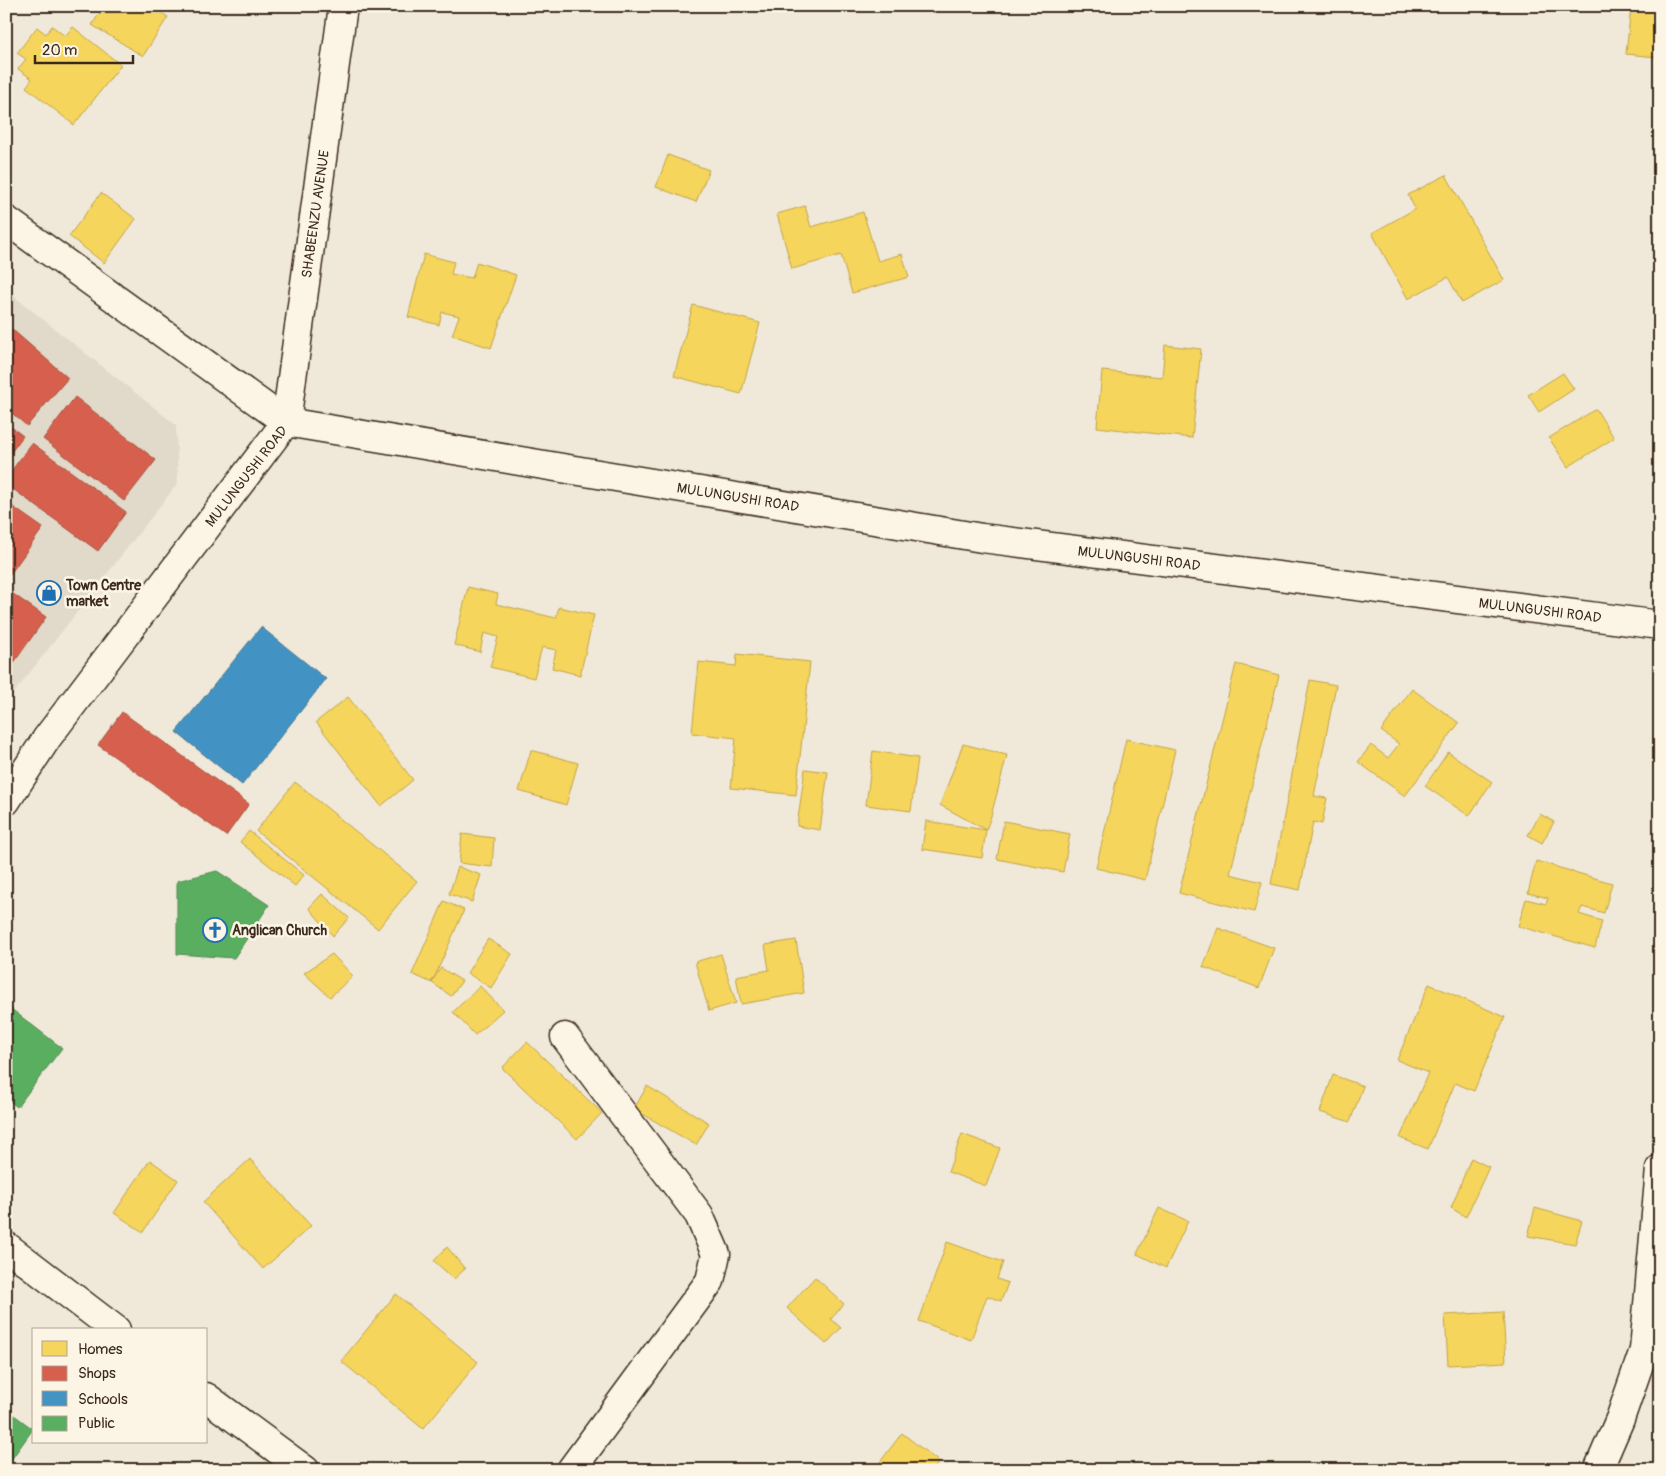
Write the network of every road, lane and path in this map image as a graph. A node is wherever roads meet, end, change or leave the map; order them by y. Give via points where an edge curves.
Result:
1 (343, 6) edge
2 (6, 220) edge
3 (286, 422) junction
4 (1660, 625) edge
5 (6, 801) edge
6 (565, 1037) dead end
7 (1660, 1169) edge
8 (6, 1246) edge
9 (113, 1328) edge
10 (1652, 1351) edge
11 (208, 1398) edge
12 (305, 1470) edge
13 (571, 1470) edge
14 (1598, 1470) edge

1 - 3 street, SHABEENZU AVENUE
2 - 3 street
3 - 4 street, MULUNGUSHI ROAD via 982,538
3 - 5 street, MULUNGUSHI ROAD via 53,730
6 - 13 street via 698,1215 716,1254 710,1281
7 - 10 street
8 - 9 street
10 - 14 street
11 - 12 street

